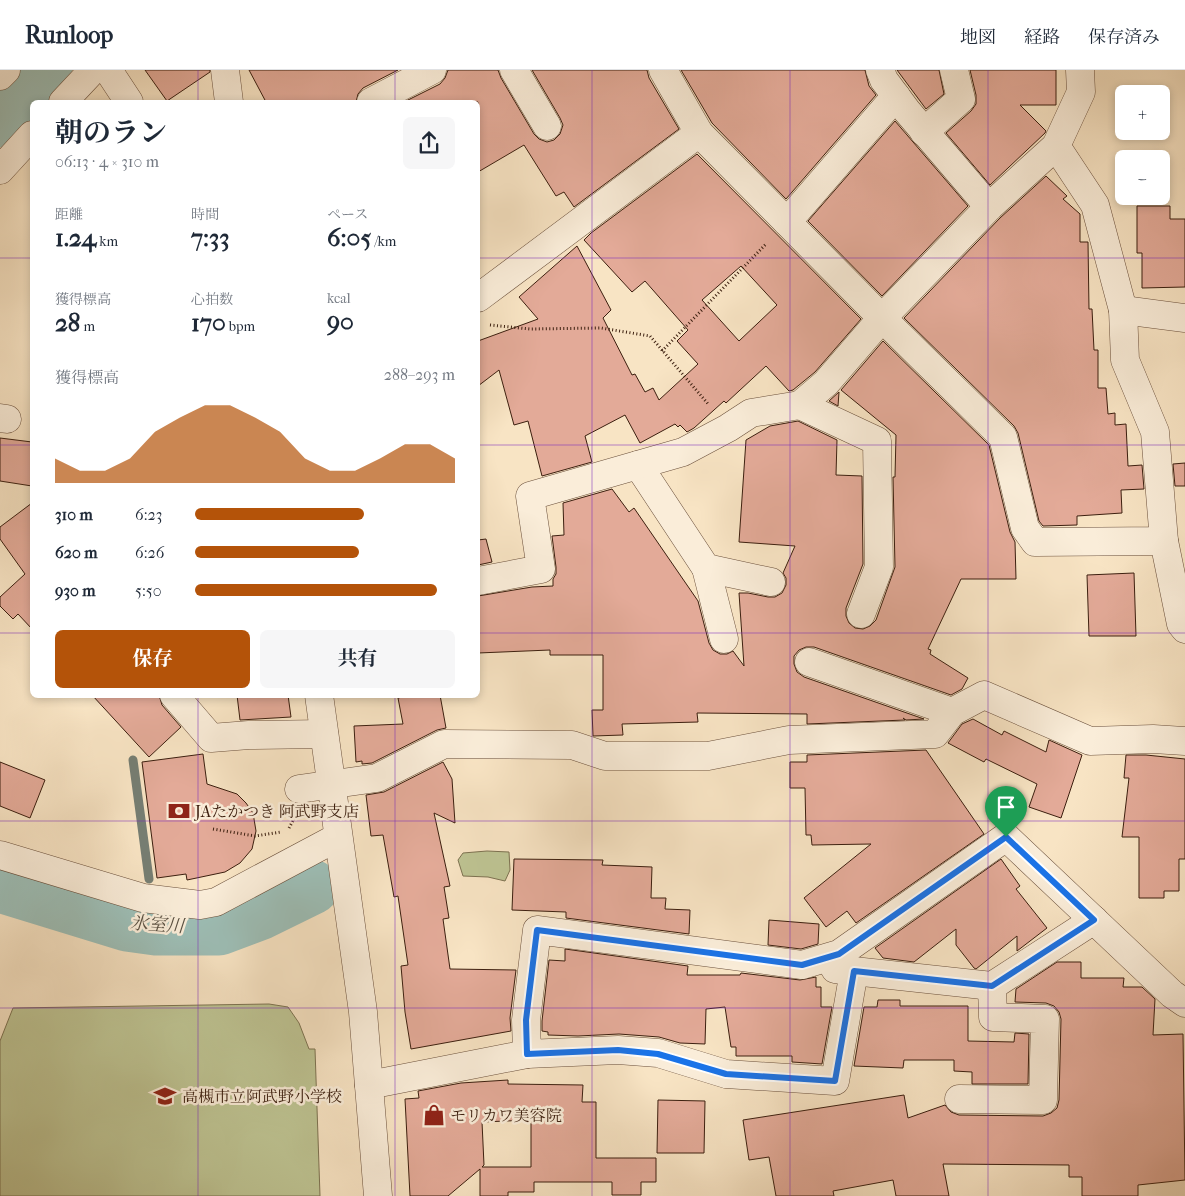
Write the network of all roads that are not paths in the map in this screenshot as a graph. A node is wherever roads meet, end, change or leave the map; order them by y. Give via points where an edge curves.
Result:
1 (6, 70) edge
2 (93, 70) edge
3 (108, 70) edge
4 (225, 70) edge
5 (432, 70) edge
6 (514, 70) edge
7 (663, 70) edge
8 (880, 70) edge
9 (954, 70) edge
10 (1080, 70) edge
11 (0, 76) edge
12 (896, 96) junction
13 (65, 100) edge
14 (128, 100) edge
15 (229, 100) edge
16 (377, 100) edge
17 (547, 126) dead end
18 (924, 132) junction
19 (698, 133) junction
20 (30, 137) edge
21 (1056, 146) junction
22 (0, 170) edge
23 (989, 207) junction
24 (787, 222) junction
25 (480, 310) edge
26 (1123, 310) junction
27 (882, 318) junction
28 (1185, 318) edge
29 (800, 405) junction
30 (638, 465) junction
31 (1164, 541) junction
32 (706, 568) junction
33 (480, 581) edge
34 (771, 582) dead end
35 (861, 614) dead end
36 (1185, 629) edge
37 (724, 639) dead end
38 (809, 662) dead end
39 (177, 698) edge
40 (319, 698) edge
41 (952, 712) junction
42 (324, 734) junction
43 (1185, 740) edge
44 (332, 784) junction
45 (299, 789) dead end
46 (338, 837) junction
47 (0, 855) edge
48 (1094, 920) junction
49 (802, 965) junction
50 (854, 971) junction
51 (992, 986) junction
52 (1185, 1003) edge
53 (527, 1054) junction
54 (369, 1085) junction
55 (959, 1099) dead end
56 (378, 1196) edge

1 - 11 street
2 - 13 street
3 - 14 street
4 - 15 street
5 - 16 street
6 - 17 street
7 - 19 street
8 - 12 street
9 - 18 street via 961,99
10 - 21 street via 1081,92
12 - 18 street
12 - 24 street
18 - 23 street
19 - 24 street
19 - 25 street
20 - 22 street
21 - 23 street
21 - 26 street via 1095,205
23 - 27 street
24 - 27 street
26 - 28 street
26 - 31 street via 1125,360 1155,432
27 - 29 street via 826,383
27 - 31 street via 1003,436 1025,528 1036,542
29 - 30 street via 751,413 683,452
29 - 35 street via 877,441 879,568
30 - 32 street
30 - 33 street via 530,496 541,569
31 - 36 street via 1180,624
32 - 34 street
32 - 37 street
38 - 41 street
39 - 42 street via 211,738
40 - 42 street
41 - 43 street via 984,696 1090,742
41 - 44 street via 935,734 789,740 708,756 605,756 572,745 444,744 377,778
42 - 44 street
44 - 45 street
44 - 46 street
46 - 47 street via 216,902 204,905 143,898
46 - 54 street via 363,1012
48 - 49 street via 1006,837 839,954
48 - 51 street
48 - 52 street
49 - 50 street
49 - 53 street via 537,930 526,1020
50 - 51 street
50 - 53 street via 835,1081 726,1074 658,1054 618,1050
51 - 55 street via 993,1017 1045,1019 1043,1100
53 - 54 street
54 - 56 street

